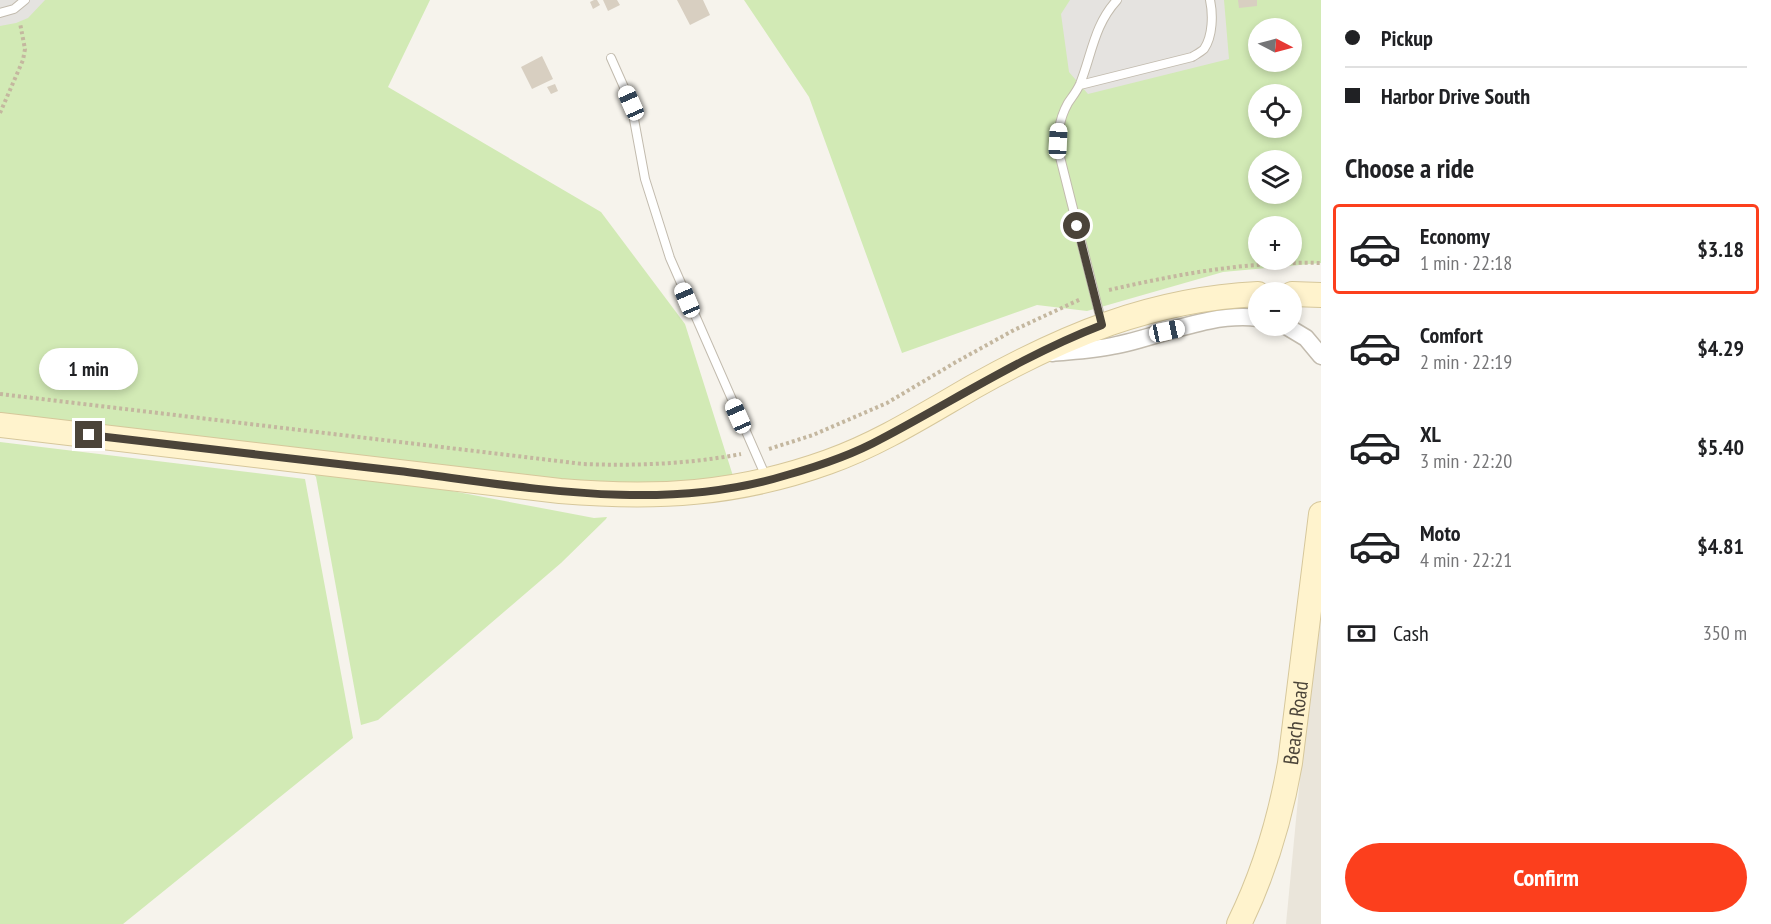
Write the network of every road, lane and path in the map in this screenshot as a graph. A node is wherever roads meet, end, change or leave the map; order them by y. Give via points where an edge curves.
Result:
1 (25, 0) edge
2 (1117, 0) edge
3 (1210, 0) edge
4 (16, 7) junction
5 (0, 14) edge
6 (611, 58) dead end
7 (1080, 85) junction
8 (0, 113) edge
9 (1321, 263) edge
10 (1105, 291) dead end
11 (1302, 294) edge
12 (1248, 295) edge
13 (1321, 295) edge
14 (1081, 299) dead end
15 (1248, 318) edge
16 (1102, 325) junction
17 (1302, 336) edge
18 (1033, 355) junction
19 (1321, 356) edge
20 (0, 394) edge
21 (0, 425) edge
22 (769, 449) dead end
23 (744, 454) dead end
24 (767, 480) junction
25 (1321, 514) edge
26 (1239, 924) edge

1 - 4 lane
2 - 7 lane via 1098,27
3 - 7 lane via 1210,36 1204,49 1192,57
4 - 5 lane
4 - 8 path via 25,49
6 - 24 lane via 631,103 645,179 670,258
7 - 16 lane via 1062,116 1058,141
9 - 10 path via 1204,270
11 - 13 street
12 - 16 street via 1180,303
14 - 22 path via 1014,330 887,403
15 - 18 street via 1210,322 1112,346
16 - 18 street
17 - 19 street
18 - 24 street via 879,440 830,462
20 - 23 path via 583,464 680,464
21 - 24 street via 588,493 679,495
25 - 26 street, Beach Road via 1285,790 1261,874

